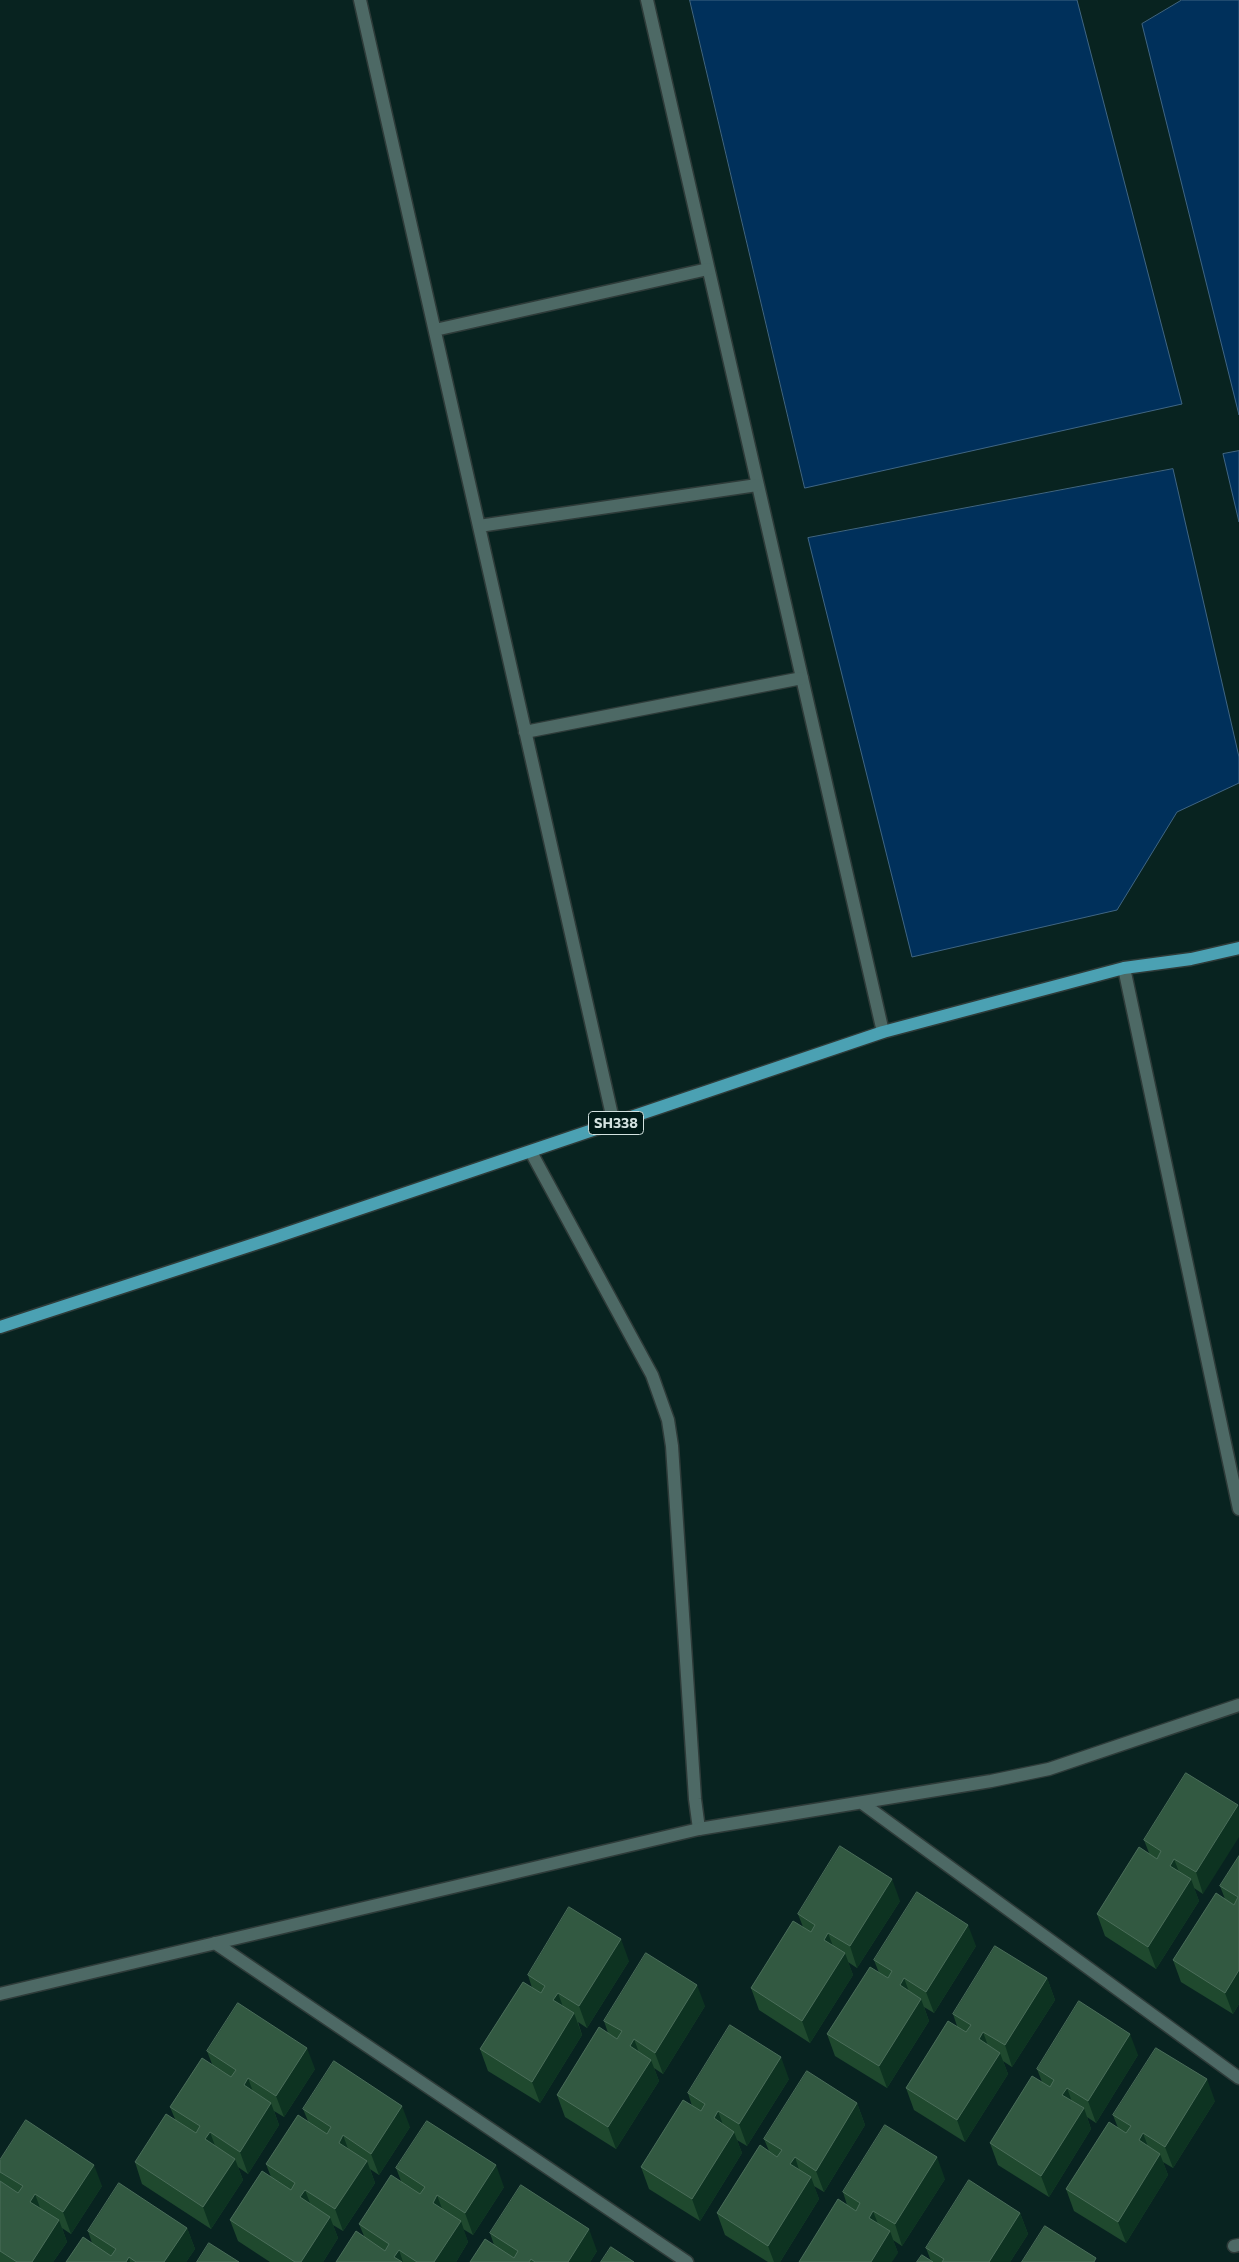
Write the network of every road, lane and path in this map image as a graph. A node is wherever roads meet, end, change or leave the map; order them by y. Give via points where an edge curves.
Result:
1 (360, 0) edge
2 (647, 0) edge
3 (708, 269) junction
4 (435, 330) junction
5 (758, 485) junction
6 (479, 526) junction
7 (802, 678) junction
8 (525, 732) junction
9 (1239, 948) edge
10 (1124, 968) junction
11 (884, 1032) junction
12 (614, 1124) junction
13 (531, 1152) junction
14 (0, 1327) edge
15 (1239, 1510) edge
16 (1239, 1705) edge
17 (862, 1803) junction
18 (699, 1829) junction
19 (216, 1943) junction
20 (0, 1994) edge
21 (1239, 2078) edge
22 (687, 2262) edge

1 - 4 street
2 - 3 street
3 - 4 street
3 - 5 street
4 - 6 street
5 - 6 street
5 - 7 street
6 - 8 street
7 - 8 street
7 - 11 street
8 - 12 street
9 - 10 main road, SH338 via 1191,959
10 - 11 main road, SH338
10 - 15 street
11 - 12 main road, SH338
12 - 13 main road, SH338
13 - 14 main road, SH338
13 - 18 street via 652,1375 668,1420
16 - 17 street via 1049,1769
17 - 18 street
17 - 21 street
18 - 19 street
19 - 20 street
19 - 22 street

